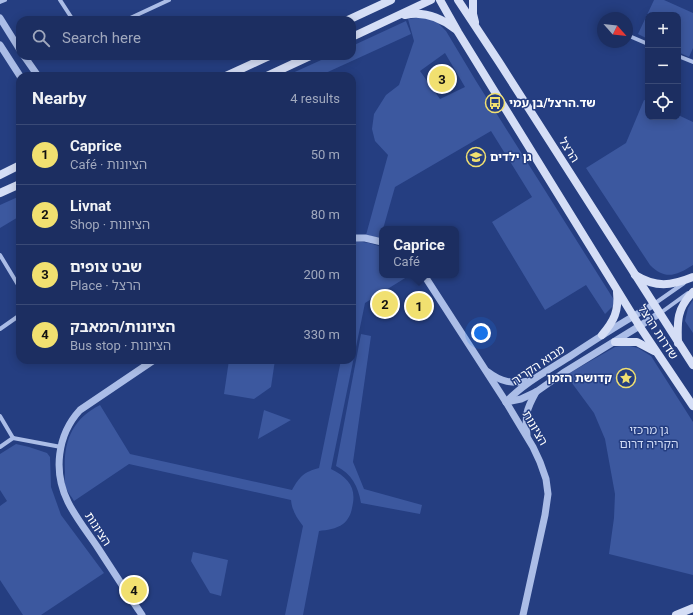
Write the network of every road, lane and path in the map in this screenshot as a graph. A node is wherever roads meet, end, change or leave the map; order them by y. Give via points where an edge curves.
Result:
1 (5, 0) edge
2 (60, 0) edge
3 (169, 0) edge
4 (431, 0) edge
5 (440, 0) edge
6 (458, 0) edge
7 (473, 0) edge
8 (389, 1) edge
9 (0, 2) edge
10 (70, 16) edge
11 (135, 16) edge
12 (356, 16) edge
13 (396, 16) junction
14 (0, 18) edge
15 (478, 30) junction
16 (458, 32) junction
17 (356, 35) edge
18 (633, 38) edge
19 (645, 43) edge
20 (16, 44) edge
21 (0, 45) edge
22 (681, 57) edge
23 (27, 60) edge
24 (260, 60) edge
25 (301, 60) edge
26 (693, 62) edge
27 (17, 72) edge
28 (35, 72) edge
29 (235, 72) edge
30 (276, 72) edge
31 (16, 168) edge
32 (0, 175) edge
33 (16, 186) edge
34 (0, 193) edge
35 (356, 238) edge
36 (379, 241) edge
37 (0, 255) edge
38 (634, 274) junction
39 (693, 277) edge
40 (426, 278) edge
41 (16, 281) edge
42 (617, 290) junction
43 (693, 291) edge
44 (653, 305) junction
45 (659, 314) junction
46 (633, 316) junction
47 (16, 318) edge
48 (640, 327) junction
49 (0, 329) edge
50 (602, 335) junction
51 (614, 342) junction
52 (678, 344) junction
53 (657, 352) junction
54 (148, 364) edge
55 (693, 365) edge
56 (483, 368) junction
57 (531, 381) junction
58 (536, 392) junction
59 (506, 402) junction
60 (693, 406) edge
61 (0, 416) edge
62 (528, 437) junction
63 (13, 438) junction
64 (0, 447) edge
65 (61, 447) junction
66 (693, 609) edge
67 (142, 615) edge
68 (523, 615) edge
69 (676, 615) edge
70 (685, 615) edge

1 - 9 street
2 - 10 street
3 - 11 street
4 - 13 main road
5 - 16 main road
6 - 15 main road, הרצל
7 - 15 main road via 473,14
8 - 12 main road
13 - 16 main road via 412,13 432,15
13 - 17 main road
14 - 20 street
15 - 38 main road, הרצל
16 - 42 main road
18 - 19 street
21 - 27 street
22 - 26 street
23 - 28 street
24 - 29 main road
25 - 30 main road
31 - 32 main road
33 - 34 main road
35 - 36 street
37 - 41 street
38 - 39 main road via 658,284 675,283
38 - 44 main road, הרצל
39 - 44 street
40 - 56 street, הציונות
42 - 46 main road, שדרות הרצל
42 - 50 main road via 617,310
43 - 45 street
43 - 52 main road via 685,300 680,312 677,326
44 - 45 main road, הרצל
44 - 46 street, מבוא הקריה
45 - 48 street, מבוא הקריה
45 - 52 main road, שדרות הרצל
46 - 48 main road, שדרות הרצל
46 - 50 street, מבוא הקריה
47 - 49 street
48 - 51 street, מבוא הקריה
48 - 53 main road, שדרות הרצל
50 - 57 street, מבוא הקריה
51 - 53 main road via 637,342
51 - 58 street, מבוא הקריה
52 - 55 main road, שדרות הרצל
53 - 60 main road, שדרות הרצל
54 - 65 street, הציונות via 80,410 69,424
56 - 57 street via 507,382
56 - 59 street, הציונות
57 - 59 street, מבוא הקריה
58 - 59 street, מבוא הקריה via 521,400
58 - 62 street via 526,414
59 - 62 street, הציונות
61 - 63 street
62 - 68 street, הציונות via 546,479 548,494
63 - 64 street
63 - 65 street
65 - 67 street, הציונות via 60,477 67,501
66 - 69 main road
66 - 70 main road

